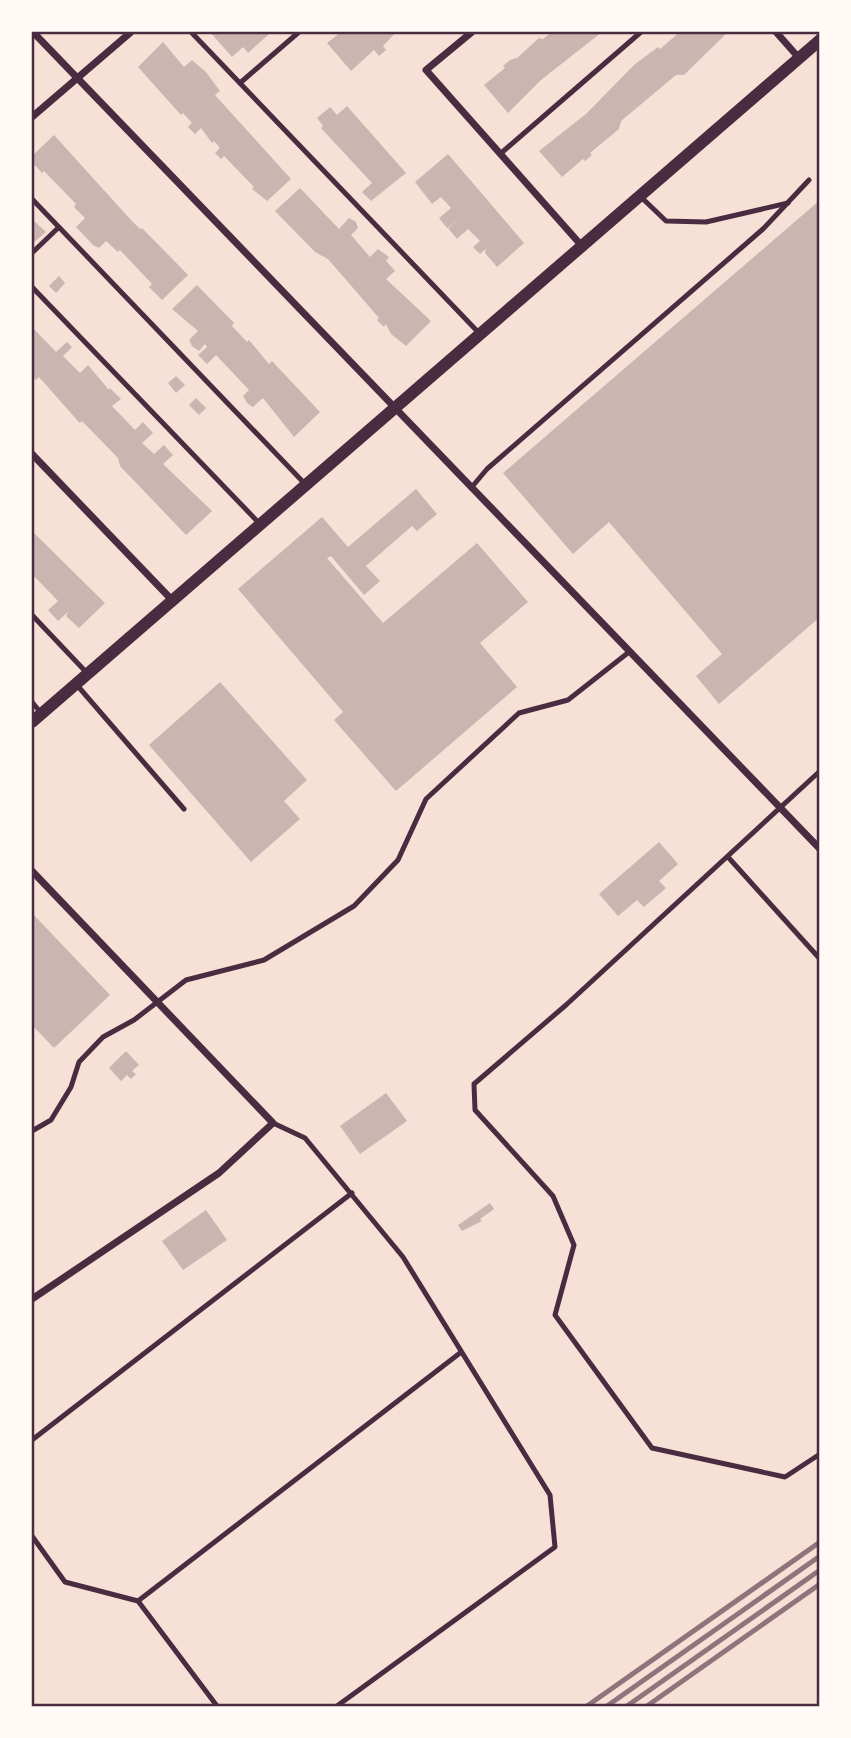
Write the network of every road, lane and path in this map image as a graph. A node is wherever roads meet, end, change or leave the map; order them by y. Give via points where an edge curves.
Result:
1 (33, 32) edge
2 (131, 32) edge
3 (191, 32) edge
4 (299, 32) edge
5 (472, 32) edge
6 (641, 32) edge
7 (776, 32) edge
8 (820, 40) edge
9 (799, 58) junction
10 (77, 78) junction
11 (240, 83) junction
12 (32, 117) edge
13 (499, 154) junction
14 (809, 180) dead end
15 (639, 195) junction
16 (32, 199) edge
17 (789, 202) junction
18 (58, 228) junction
19 (581, 245) junction
20 (32, 253) edge
21 (32, 287) edge
22 (479, 333) junction
23 (394, 409) junction
24 (32, 453) edge
25 (306, 485) junction
26 (471, 488) junction
27 (260, 524) junction
28 (173, 600) junction
29 (32, 615) edge
30 (629, 652) junction
31 (87, 673) junction
32 (76, 683) junction
33 (32, 702) edge
34 (37, 717) edge
35 (820, 771) edge
36 (184, 809) dead end
37 (782, 809) junction
38 (820, 849) edge
39 (728, 857) junction
40 (32, 872) edge
41 (820, 959) edge
42 (156, 1002) junction
43 (273, 1123) junction
44 (32, 1131) edge
45 (352, 1194) junction
46 (32, 1299) edge
47 (460, 1353) junction
48 (32, 1440) edge
49 (820, 1454) edge
50 (32, 1536) edge
51 (138, 1601) junction
52 (217, 1706) edge
53 (337, 1706) edge

1 - 10 street
2 - 10 street
3 - 11 lane
4 - 11 lane
5 - 13 street via 426,70
6 - 13 lane
7 - 9 street
8 - 9 street
9 - 15 street
10 - 12 street
10 - 23 street
11 - 22 lane
13 - 19 street
14 - 17 lane
15 - 17 lane via 666,221 706,222
15 - 19 street
16 - 18 lane
17 - 26 lane
18 - 20 lane
18 - 25 lane
19 - 22 street
21 - 27 lane
22 - 23 street
23 - 25 street
23 - 26 street
24 - 28 street
25 - 27 street
26 - 30 street
27 - 28 street
28 - 31 street
29 - 31 lane
30 - 37 street
30 - 42 lane via 568,700 519,713 426,799 398,860 354,906 264,960 186,980
31 - 32 street
32 - 34 street
32 - 36 lane
33 - 34 lane
35 - 37 lane
37 - 38 street
37 - 39 lane
39 - 41 lane
39 - 49 lane via 474,1084 475,1110 553,1196 574,1245 555,1315 652,1448 785,1476
40 - 42 street
42 - 43 street
42 - 44 lane via 103,1037 79,1062 71,1087 51,1119
43 - 45 lane via 305,1138
43 - 46 street via 219,1173
45 - 47 lane via 403,1257
45 - 48 lane
47 - 51 lane
47 - 53 lane via 550,1496 555,1547
50 - 51 lane via 65,1582
51 - 52 lane

